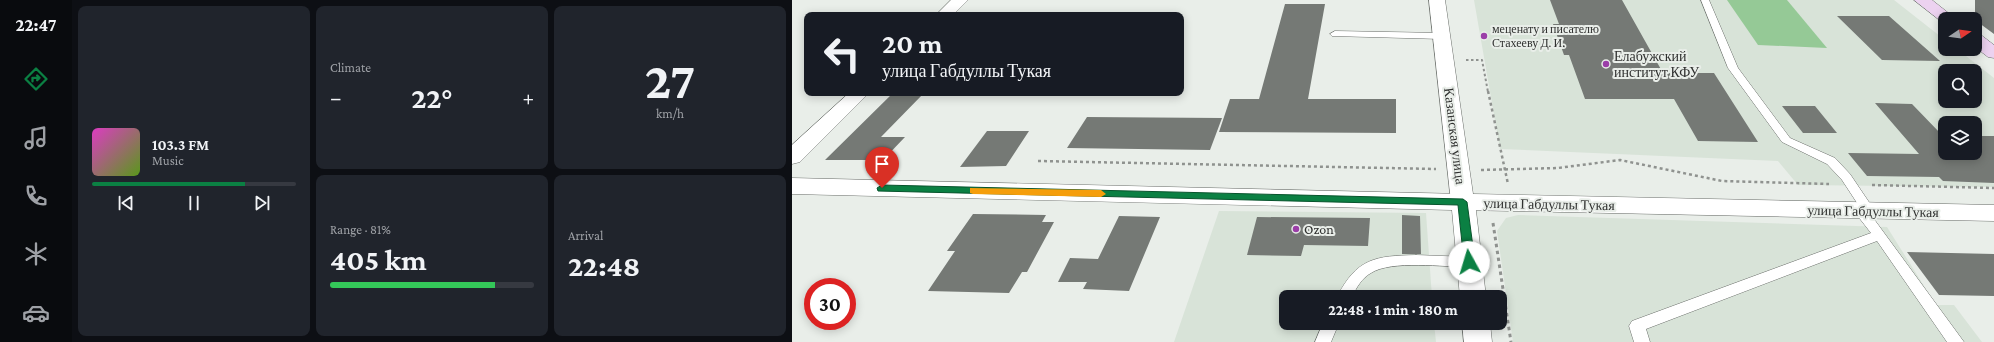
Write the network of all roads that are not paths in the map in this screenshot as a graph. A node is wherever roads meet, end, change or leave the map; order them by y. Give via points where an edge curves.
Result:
1 (960, 0) edge
2 (1437, 0) edge
3 (1705, 0) edge
4 (1922, 0) edge
5 (947, 12) edge
6 (1938, 12) edge
7 (1335, 34) dead end
8 (1442, 36) junction
9 (1982, 44) edge
10 (1994, 53) edge
11 (857, 96) edge
12 (792, 157) edge
13 (792, 186) edge
14 (1463, 202) junction
15 (1864, 210) junction
16 (1994, 213) edge
17 (1879, 235) junction
18 (1469, 262) junction
19 (1348, 290) edge
20 (1472, 290) edge
21 (1328, 330) edge
22 (1477, 330) edge
23 (1323, 342) edge
24 (1478, 342) edge
25 (1642, 342) edge
26 (1956, 342) edge

1 - 5 street
2 - 8 street, Казанская улица
3 - 15 lane via 1733,68 1786,140 1831,161 1850,184
4 - 6 main road
7 - 8 lane
8 - 14 street, Казанская улица
9 - 10 main road
11 - 12 street
13 - 14 street, улица Габдуллы Тукая
14 - 15 street, улица Габдуллы Тукая
14 - 18 street, Казанская улица
15 - 16 street, улица Габдуллы Тукая
15 - 17 lane
17 - 25 lane via 1637,326
17 - 26 lane
18 - 19 lane via 1390,261 1367,268 1354,280
18 - 20 street, Казанская улица
21 - 23 lane
22 - 24 street

